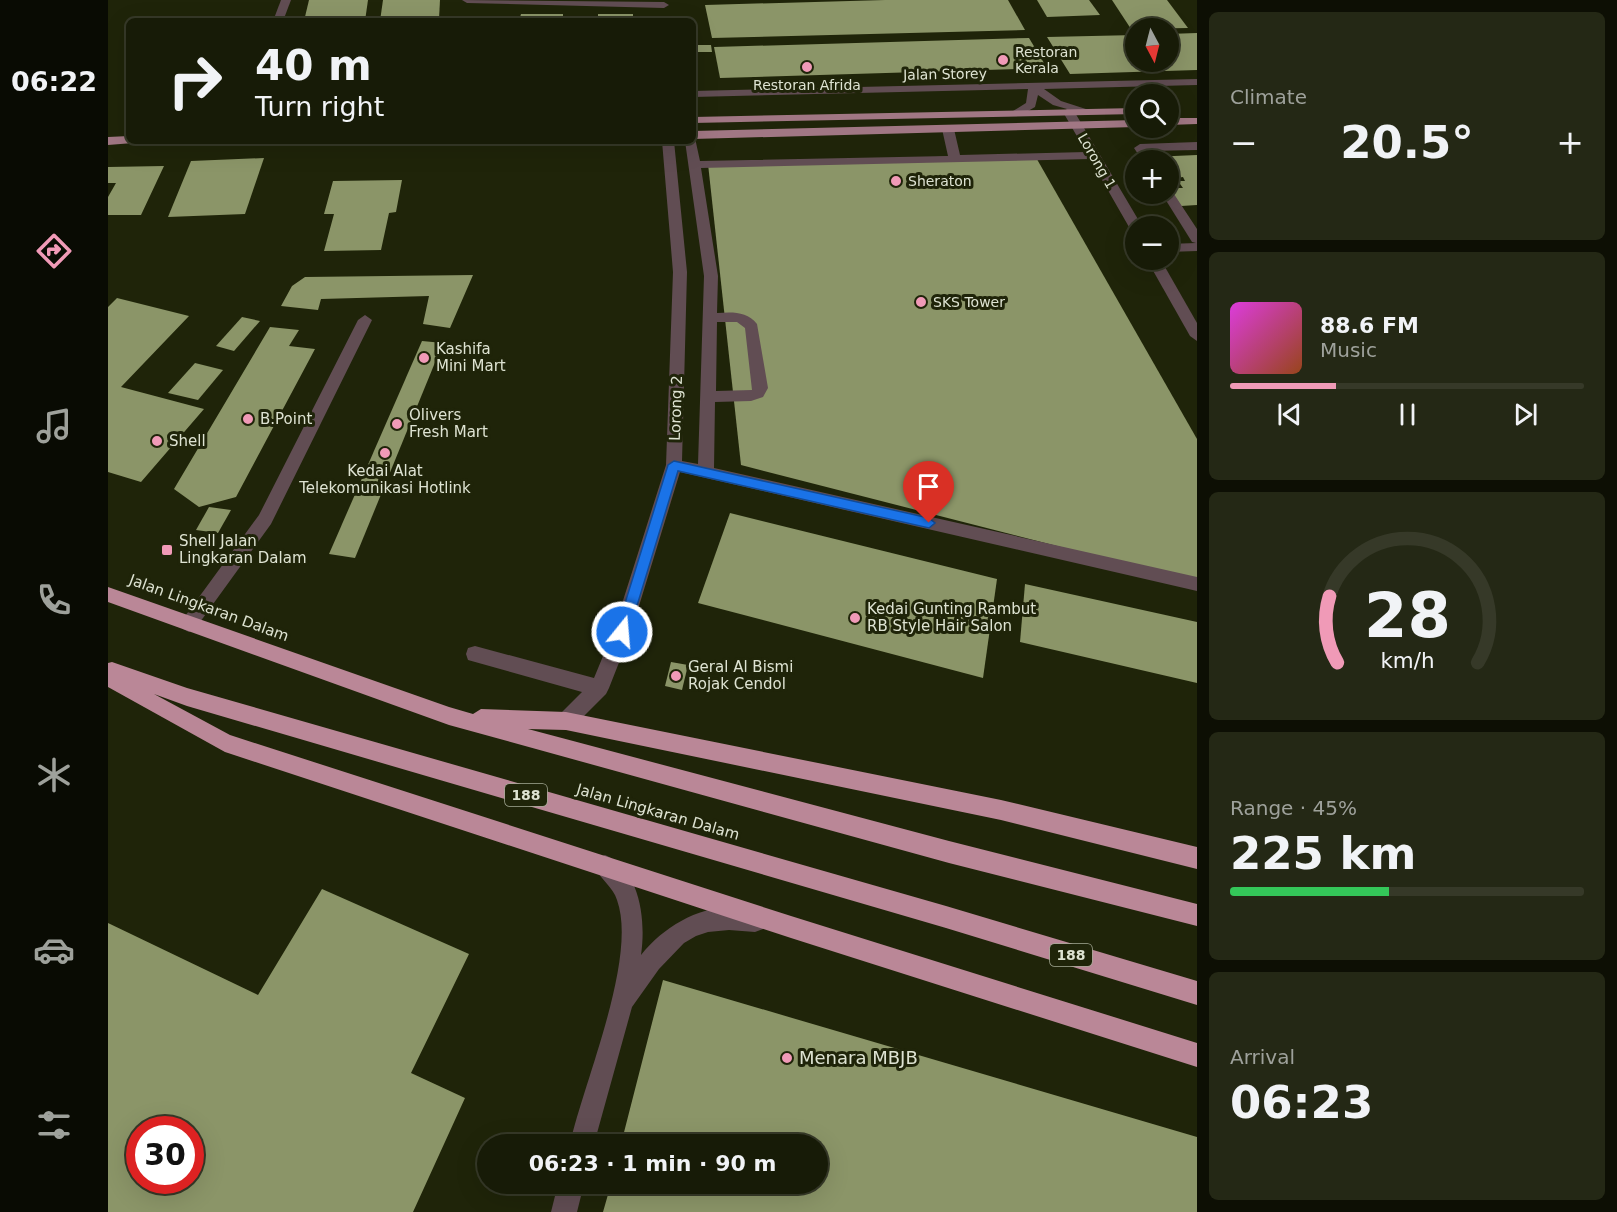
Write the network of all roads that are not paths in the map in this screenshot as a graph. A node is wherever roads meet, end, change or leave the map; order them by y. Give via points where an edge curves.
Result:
1 (286, 0) edge
2 (466, 0) edge
3 (664, 6) edge
4 (279, 18) edge
5 (1197, 82) edge
6 (1034, 87) junction
7 (696, 94) edge
8 (1197, 109) edge
9 (1179, 110) edge
10 (1125, 111) edge
11 (1069, 112) junction
12 (1090, 112) junction
13 (1017, 113) junction
14 (696, 120) edge
15 (1197, 121) edge
16 (1179, 122) edge
17 (1125, 123) edge
18 (1077, 125) junction
19 (948, 129) junction
20 (696, 135) edge
21 (126, 140) edge
22 (108, 141) edge
23 (668, 144) edge
24 (691, 144) edge
25 (1197, 146) edge
26 (1141, 150) edge
27 (1094, 155) junction
28 (956, 159) junction
29 (694, 165) junction
30 (1174, 204) edge
31 (1130, 216) edge
32 (1197, 239) edge
33 (1197, 247) edge
34 (1179, 248) edge
35 (1160, 270) edge
36 (710, 318) junction
37 (365, 320) dead end
38 (1197, 336) edge
39 (708, 397) junction
40 (674, 465) junction
41 (706, 472) junction
42 (1197, 584) edge
43 (108, 594) edge
44 (189, 624) junction
45 (475, 654) dead end
46 (108, 668) edge
47 (108, 677) edge
48 (599, 688) junction
49 (449, 717) junction
50 (566, 721) junction
51 (1197, 858) edge
52 (605, 866) junction
53 (1197, 915) edge
54 (791, 927) junction
55 (1197, 993) edge
56 (622, 1002) junction
57 (1197, 1055) edge
58 (585, 1134) edge
59 (569, 1194) edge
60 (564, 1212) edge

1 - 4 street
2 - 3 street
5 - 6 street, Jalan Storey
6 - 7 street, Jalan Storey
6 - 12 street via 1062,105
6 - 13 street via 1031,105
8 - 9 main road
10 - 12 main road
11 - 12 main road
11 - 13 main road
11 - 18 street, Lorong 1
13 - 14 main road
15 - 16 main road
17 - 18 main road
18 - 19 main road
18 - 27 street, Lorong 1
19 - 20 main road
19 - 28 street
21 - 22 main road
23 - 40 street, Lorong 2 via 680,272
24 - 29 street
25 - 26 street
27 - 28 street
27 - 31 street, Lorong 1
28 - 29 street
29 - 36 street via 711,276
30 - 32 street
33 - 34 street
35 - 38 street
36 - 39 street
36 - 39 street via 743,317 748,321 760,388 751,396
37 - 44 street via 265,519
39 - 41 street
40 - 41 street
40 - 48 street, Lorong 2 via 622,632
41 - 42 street
43 - 44 highway, Jalan Lingkaran Dalam
44 - 49 highway, Jalan Lingkaran Dalam
45 - 48 street
46 - 55 highway, Jalan Lingkaran Dalam / 188 via 187,697
47 - 52 highway via 225,743
48 - 50 street, Lorong 2
49 - 50 highway
49 - 53 highway, Jalan Lingkaran Dalam
50 - 51 highway via 1001,810
52 - 54 highway
52 - 56 street via 627,896 631,917 632,943
54 - 56 street via 705,919 679,932 657,950
54 - 57 highway
56 - 58 street
59 - 60 street

